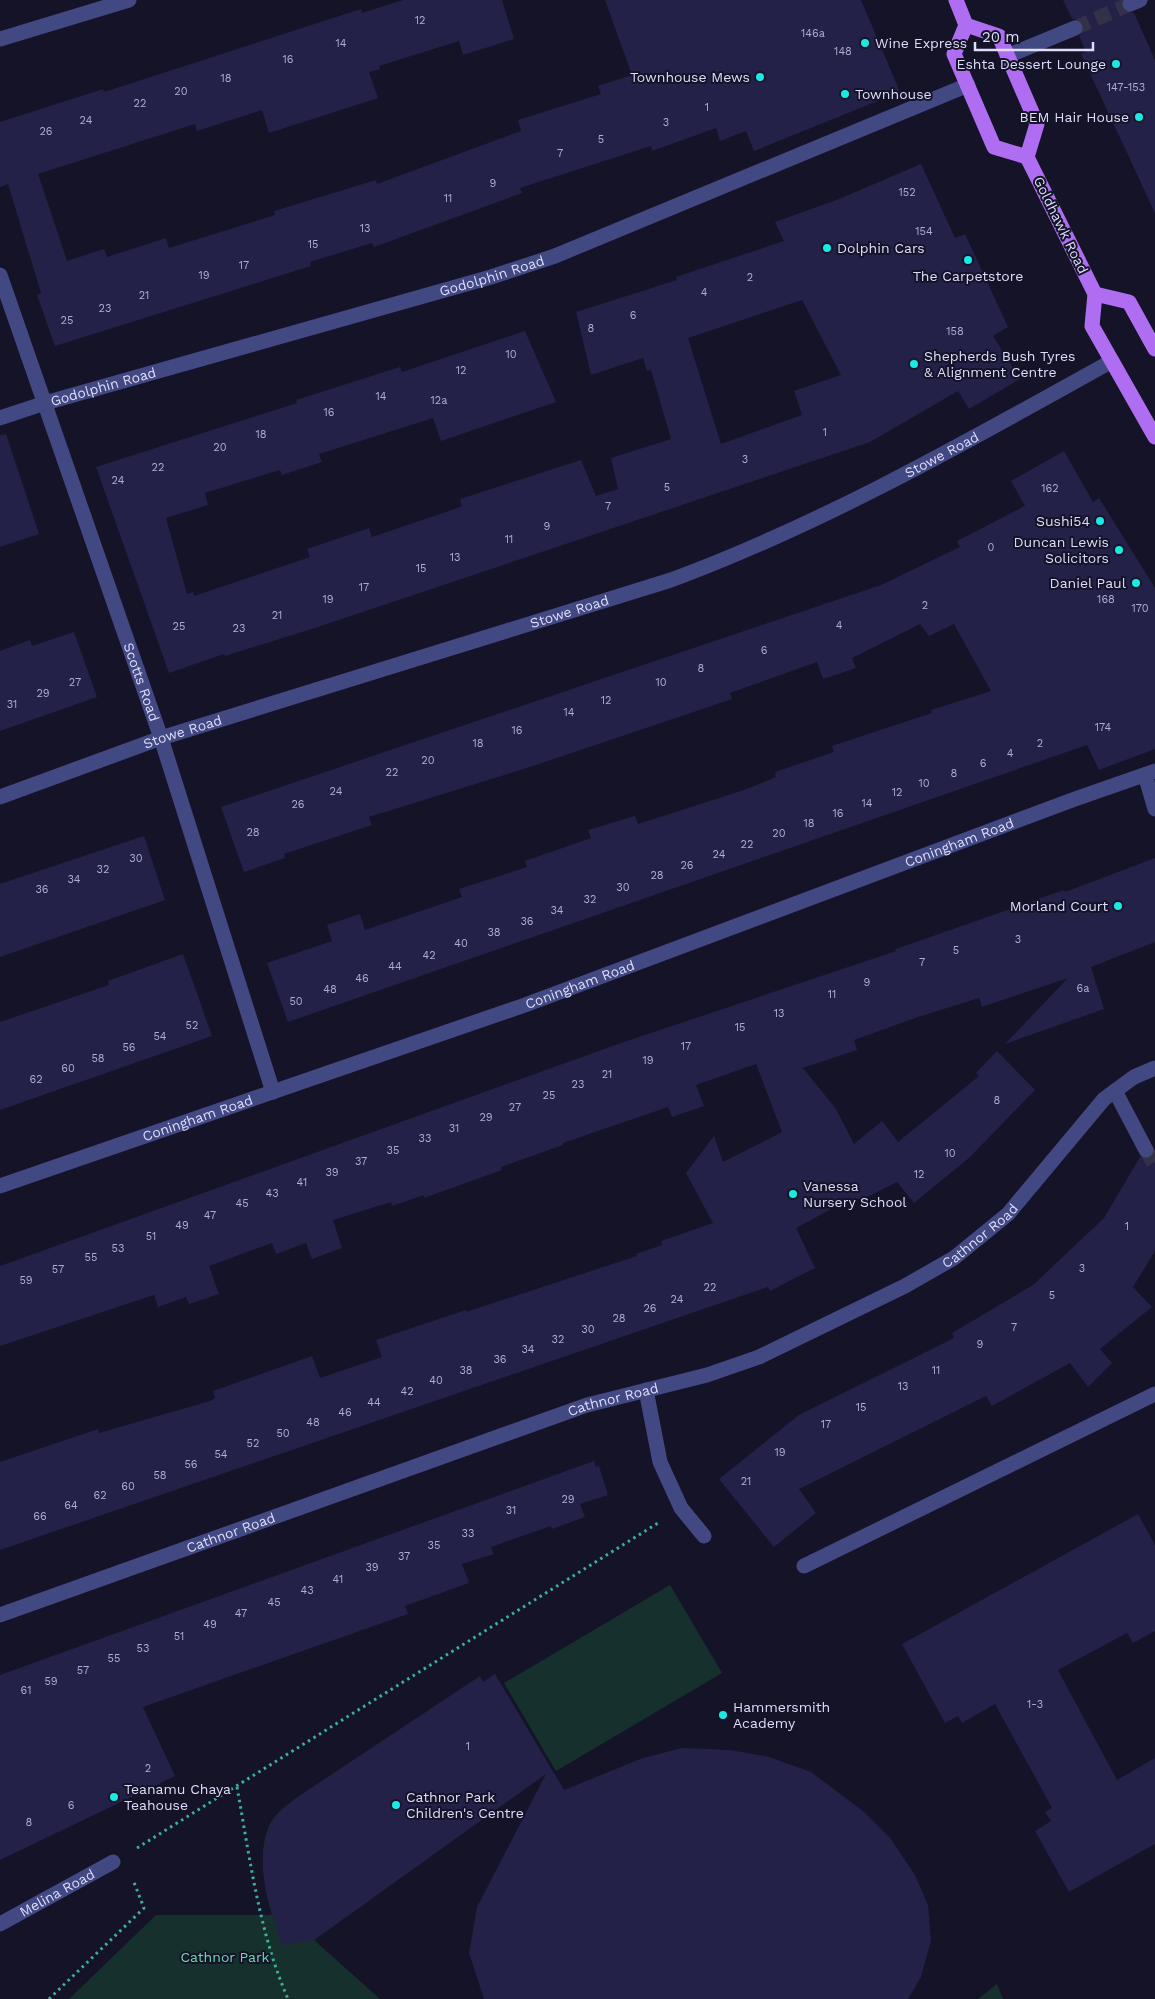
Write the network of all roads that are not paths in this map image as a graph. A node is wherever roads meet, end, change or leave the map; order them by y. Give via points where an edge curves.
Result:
1 (129, 0) edge
2 (956, 0) edge
3 (966, 25) junction
4 (1075, 28) tunnel mouth
5 (0, 39) edge
6 (1007, 56) junction
7 (968, 85) junction
8 (1027, 157) junction
9 (0, 275) edge
10 (1094, 294) junction
11 (1155, 349) edge
12 (1112, 361) junction
13 (45, 403) junction
14 (0, 418) edge
15 (1155, 437) edge
16 (161, 738) junction
17 (1150, 773) edge
18 (0, 797) edge
19 (1155, 808) edge
20 (1155, 1068) edge
21 (1115, 1091) junction
22 (273, 1092) junction
23 (1146, 1150) tunnel mouth
24 (0, 1186) edge
25 (646, 1390) junction
26 (1155, 1394) edge
27 (704, 1536) dead end
28 (804, 1566) dead end
29 (0, 1615) edge
30 (119, 1859) road end
31 (0, 1924) edge

1 - 5 street
2 - 3 main road
3 - 6 main road via 999,36
3 - 7 main road via 954,54
4 - 6 street
6 - 8 main road via 1037,124
7 - 8 main road via 994,147
7 - 13 street, Godolphin Road via 555,256
8 - 10 main road, Goldhawk Road
9 - 13 street, Scotts Road
10 - 11 main road via 1129,302
10 - 12 main road, Goldhawk Road via 1092,326
12 - 15 main road, Goldhawk Road
12 - 16 street, Stowe Road via 899,479 735,556 671,580
13 - 14 street, Godolphin Road
13 - 16 street, Scotts Road
16 - 18 street, Stowe Road
16 - 22 street, Scotts Road
17 - 19 street
17 - 22 street, Coningham Road via 525,1005
20 - 21 street, Cathnor Road via 1134,1077
21 - 23 street
21 - 25 street, Cathnor Road via 1104,1099 1008,1214 954,1258 881,1298 759,1357 707,1375
22 - 24 street, Coningham Road
25 - 27 street via 660,1462 682,1508
25 - 29 street, Cathnor Road via 550,1418
26 - 28 street
30 - 31 street, Melina Road

